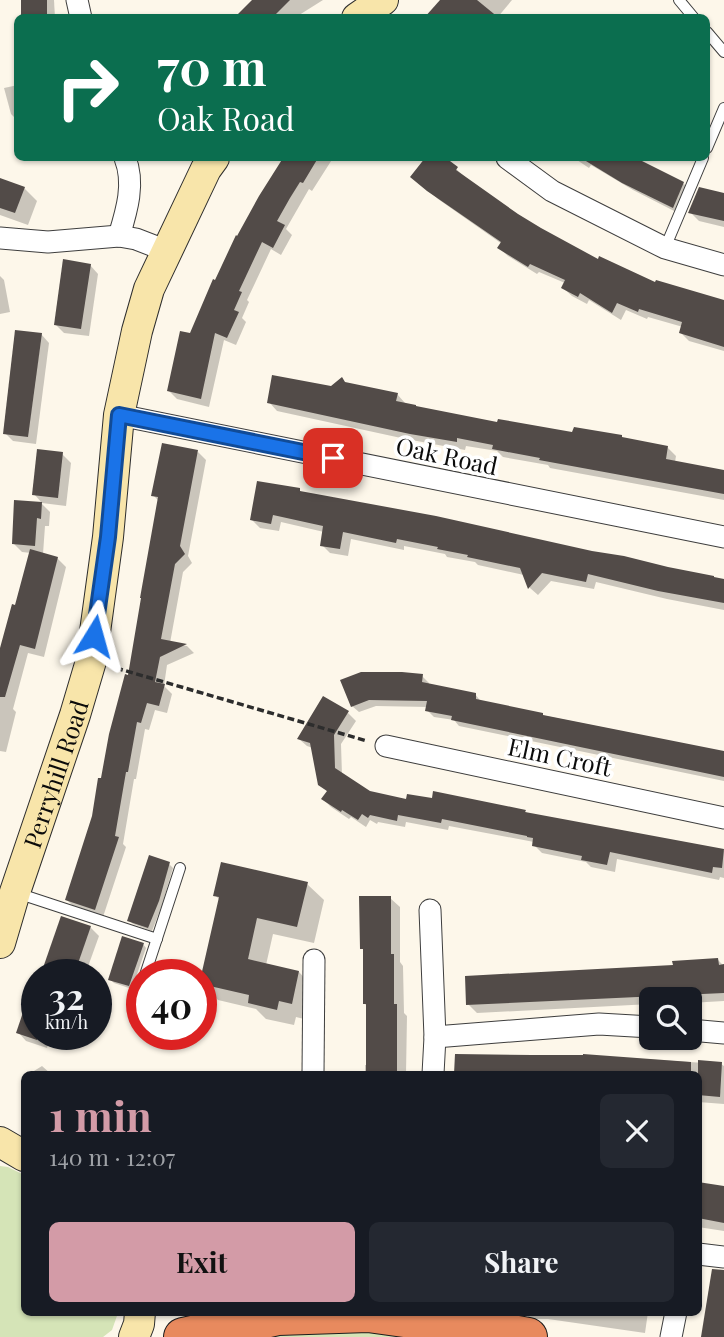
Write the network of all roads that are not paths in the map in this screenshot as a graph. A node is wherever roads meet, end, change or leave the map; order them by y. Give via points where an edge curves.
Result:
1 (383, 0) edge
2 (679, 0) edge
3 (363, 14) edge
4 (691, 14) edge
5 (710, 36) edge
6 (724, 52) edge
7 (724, 108) edge
8 (710, 141) edge
9 (126, 161) edge
10 (212, 161) edge
11 (511, 161) edge
12 (702, 161) edge
13 (120, 236) junction
14 (0, 238) edge
15 (665, 248) junction
16 (167, 251) junction
17 (724, 265) edge
18 (119, 415) junction
19 (724, 537) edge
20 (386, 746) road end
21 (724, 818) edge
22 (180, 868) dead end
23 (15, 892) junction
24 (430, 910) dead end
25 (157, 939) junction
26 (0, 943) edge
27 (150, 959) edge
28 (314, 960) dead end
29 (639, 1026) edge
30 (702, 1031) edge
31 (724, 1032) edge
32 (435, 1037) junction
33 (313, 1071) edge
34 (433, 1071) edge
35 (0, 1142) edge
36 (21, 1154) edge
37 (702, 1254) edge
38 (724, 1257) edge
39 (140, 1316) edge
40 (267, 1316) edge
41 (390, 1316) edge
42 (675, 1316) edge
43 (134, 1337) edge
44 (183, 1337) edge
45 (528, 1337) edge
46 (671, 1337) edge

1 - 3 street
2 - 4 lane
5 - 6 lane
7 - 8 lane
9 - 13 street via 129,204
10 - 16 street, Perryhill Road
11 - 15 street via 552,191
12 - 15 lane
13 - 14 street via 48,242
13 - 16 street
15 - 17 street
16 - 18 street, Perryhill Road via 149,289
18 - 19 street, Oak Road
18 - 23 street, Perryhill Road via 91,661
20 - 21 street, Elm Croft
22 - 25 lane
23 - 25 lane
23 - 26 street, Perryhill Road
24 - 32 street
25 - 27 lane
28 - 33 street
29 - 32 street via 599,1024
30 - 31 street
32 - 34 street
35 - 36 street
37 - 38 street
39 - 43 street
40 - 44 highway
41 - 45 highway
42 - 46 street

